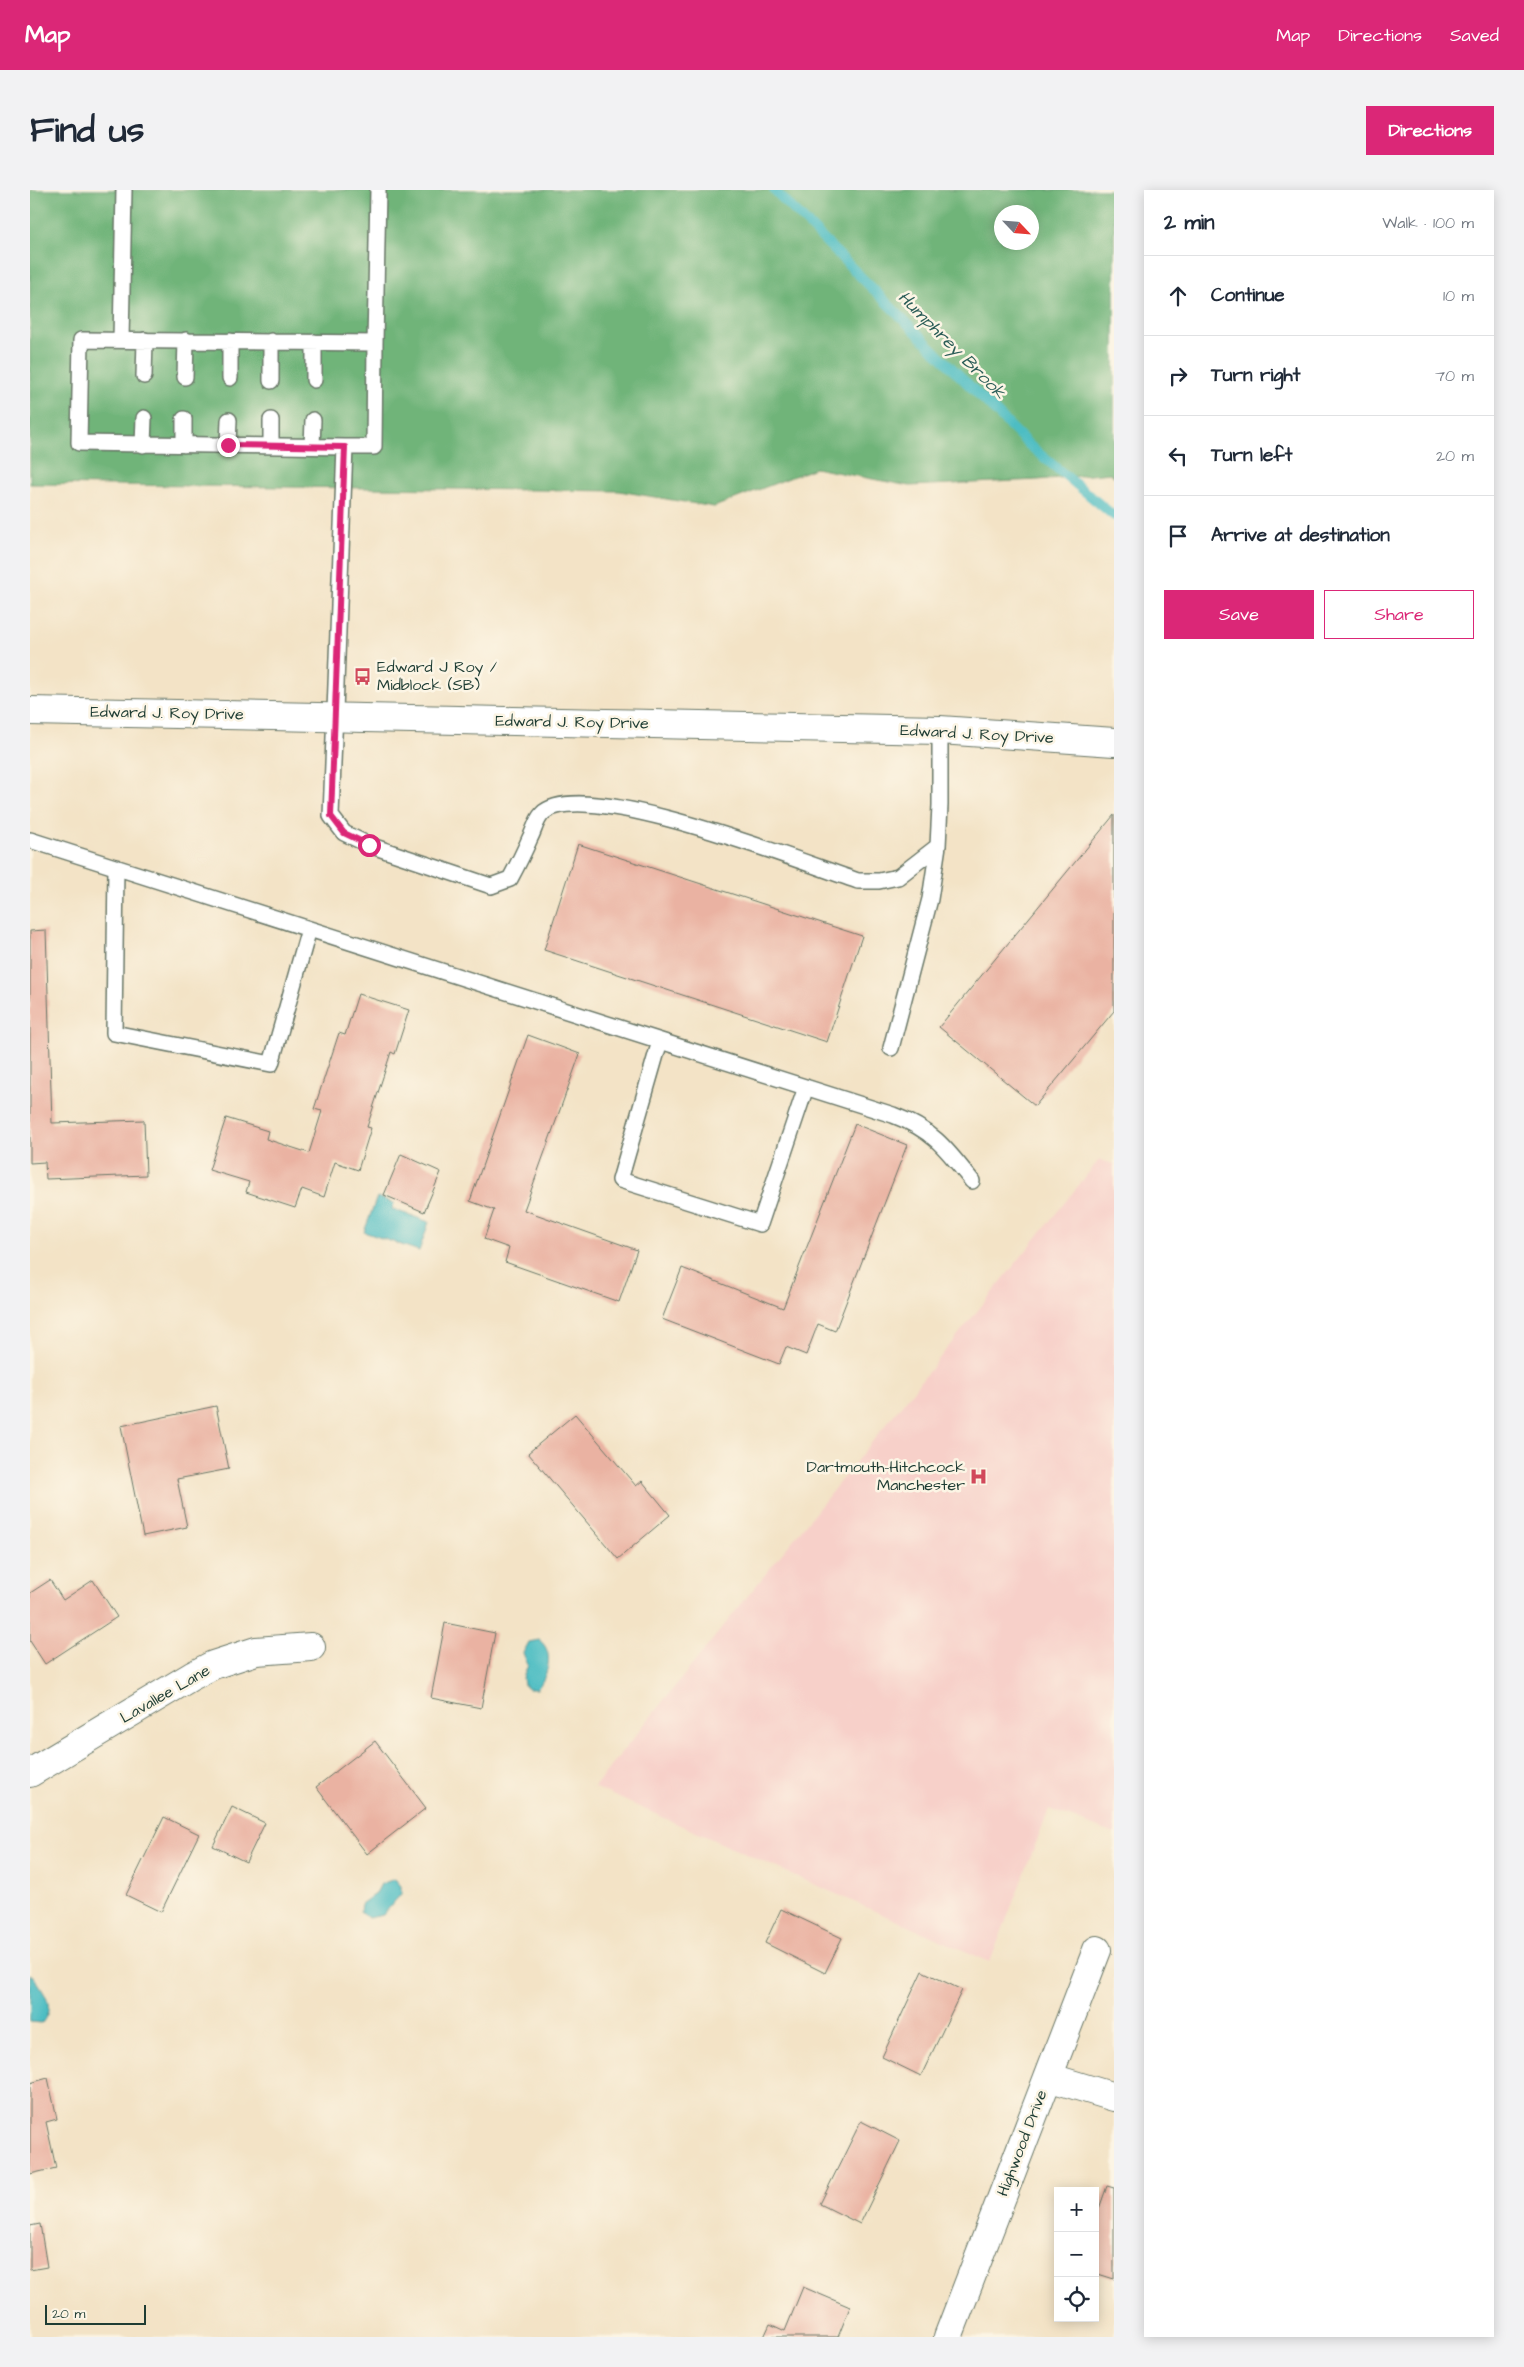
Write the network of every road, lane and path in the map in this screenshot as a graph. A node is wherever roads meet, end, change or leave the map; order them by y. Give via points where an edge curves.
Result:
1 (124, 190) edge
2 (378, 190) edge
3 (121, 340) junction
4 (145, 340) junction
5 (186, 340) junction
6 (230, 341) junction
7 (271, 341) junction
8 (314, 342) junction
9 (375, 343) junction
10 (144, 376) dead end
11 (185, 377) dead end
12 (230, 378) dead end
13 (314, 380) dead end
14 (271, 381) dead end
15 (144, 418) dead end
16 (184, 419) dead end
17 (229, 420) dead end
18 (271, 420) dead end
19 (313, 420) dead end
20 (143, 444) junction
21 (184, 445) junction
22 (228, 445) junction
23 (271, 446) junction
24 (312, 446) junction
25 (345, 447) junction
26 (30, 711) edge
27 (334, 717) junction
28 (940, 730) junction
29 (1114, 742) edge
30 (30, 840) edge
31 (938, 846) junction
32 (116, 867) junction
33 (310, 929) junction
34 (660, 1041) junction
35 (891, 1048) dead end
36 (806, 1087) junction
37 (972, 1181) dead end
38 (311, 1647) dead end
39 (30, 1773) edge
40 (1097, 1950) dead end
41 (1048, 2077) junction
42 (1114, 2097) edge
43 (948, 2337) edge

1 - 3 lane
2 - 9 lane
3 - 4 lane
3 - 20 lane via 80,340 79,443
4 - 5 lane
4 - 10 lane
5 - 6 lane
5 - 11 lane
6 - 7 lane
6 - 12 lane
7 - 8 lane
7 - 14 lane
8 - 9 lane
8 - 13 lane
9 - 25 lane via 374,447
15 - 20 lane
16 - 21 lane
17 - 22 lane
18 - 23 lane
19 - 24 lane
20 - 21 lane
21 - 22 lane
22 - 23 lane
23 - 24 lane
24 - 25 lane
25 - 27 lane
26 - 27 street, Edward J. Roy Drive
27 - 28 street, Edward J. Roy Drive
27 - 31 lane via 331,816 344,833 369,845 491,886 510,879 541,815 556,805 594,804 633,810 684,823 858,881 898,877
28 - 29 street, Edward J. Roy Drive
28 - 31 lane
30 - 32 lane
31 - 35 lane via 930,899
32 - 33 lane
32 - 33 lane via 114,1033 271,1064
33 - 34 lane
34 - 36 lane
34 - 36 lane via 620,1180 629,1183 760,1224
36 - 37 lane via 893,1115 926,1131
38 - 39 street, Lavallee Lane via 256,1650 213,1665
40 - 41 street, Highwood Drive
41 - 42 street
41 - 43 street, Highwood Drive

